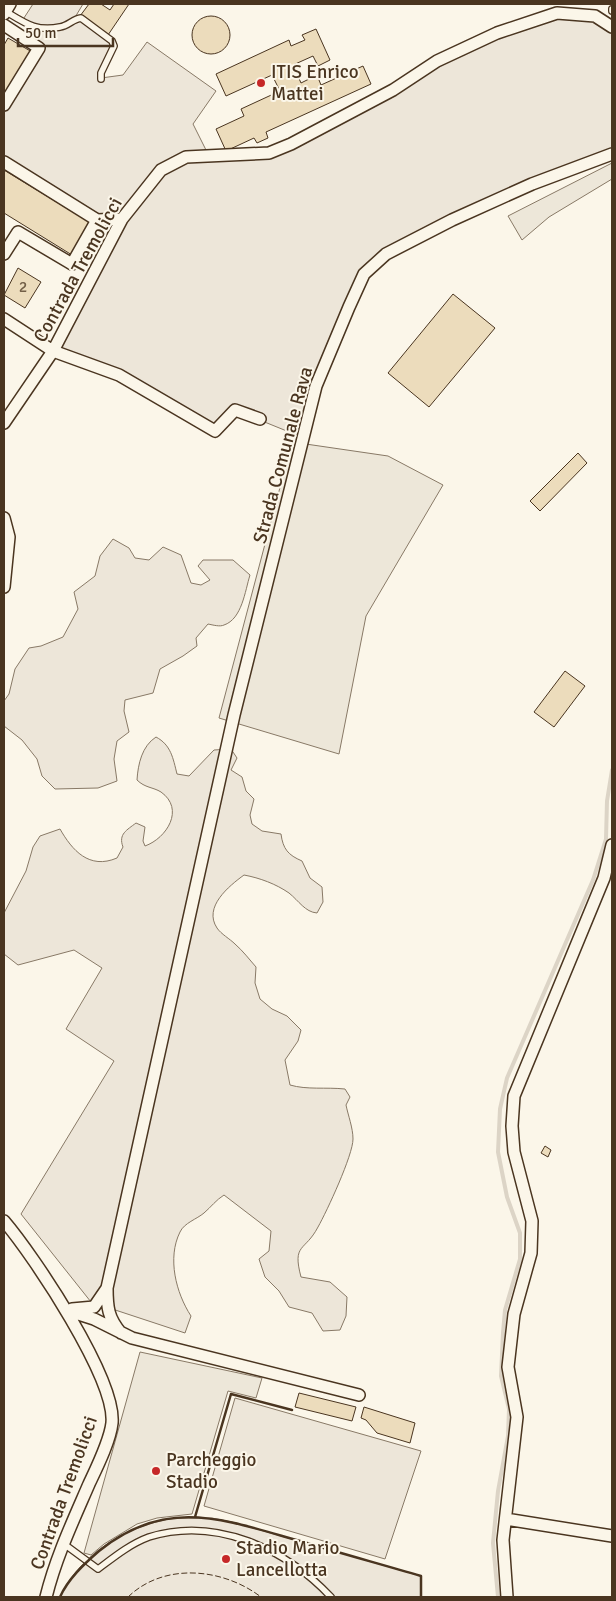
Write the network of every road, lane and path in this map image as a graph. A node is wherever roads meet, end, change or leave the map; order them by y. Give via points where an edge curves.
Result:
1 (6, 10) edge
2 (4, 25) edge
3 (612, 27) edge
4 (100, 79) dead end
5 (4, 105) edge
6 (612, 154) edge
7 (4, 162) edge
8 (122, 219) junction
9 (97, 220) junction
10 (4, 254) edge
11 (4, 318) edge
12 (53, 352) junction
13 (260, 418) dead end
14 (4, 423) edge
15 (4, 518) edge
16 (4, 587) edge
17 (612, 845) edge
18 (4, 1221) edge
19 (107, 1288) junction
20 (94, 1307) junction
21 (66, 1310) junction
22 (107, 1311) junction
23 (96, 1320) junction
24 (121, 1333) junction
25 (359, 1395) dead end
26 (506, 1519) junction
27 (612, 1536) edge
28 (63, 1544) junction
29 (46, 1597) edge
30 (331, 1597) edge
31 (507, 1597) edge

1 - 4 lane via 34,28 62,27 82,18 114,46
2 - 5 street via 39,48
3 - 8 street, Contrada Tremolicci via 595,16 557,14 497,34 438,61 393,90 269,153 186,157 161,170
6 - 19 street, Strada Comunale Rava via 532,184 452,220 386,254 364,274 316,386 234,715
7 - 9 street
8 - 9 street
8 - 12 street, Contrada Tremolicci
9 - 10 street via 72,264 18,232
11 - 12 street
12 - 13 street via 119,375 215,431 235,410
12 - 14 street, Contrada Tremolicci
15 - 16 street via 10,537
17 - 26 street via 604,878 514,1096 514,1152 532,1220 531,1253 514,1314 508,1367 517,1417
18 - 21 street, Contrada Tremolicci
19 - 20 street
19 - 22 street
20 - 21 street
20 - 23 street
21 - 23 street
21 - 28 street, Contrada Tremolicci via 106,1389 112,1424
22 - 23 street via 104,1318
22 - 24 street
23 - 24 street
24 - 25 street
26 - 27 street
26 - 31 street via 503,1540
28 - 29 street, Contrada Tremolicci
28 - 30 lane via 98,1570 130,1546 168,1532 210,1531 246,1538 292,1564

